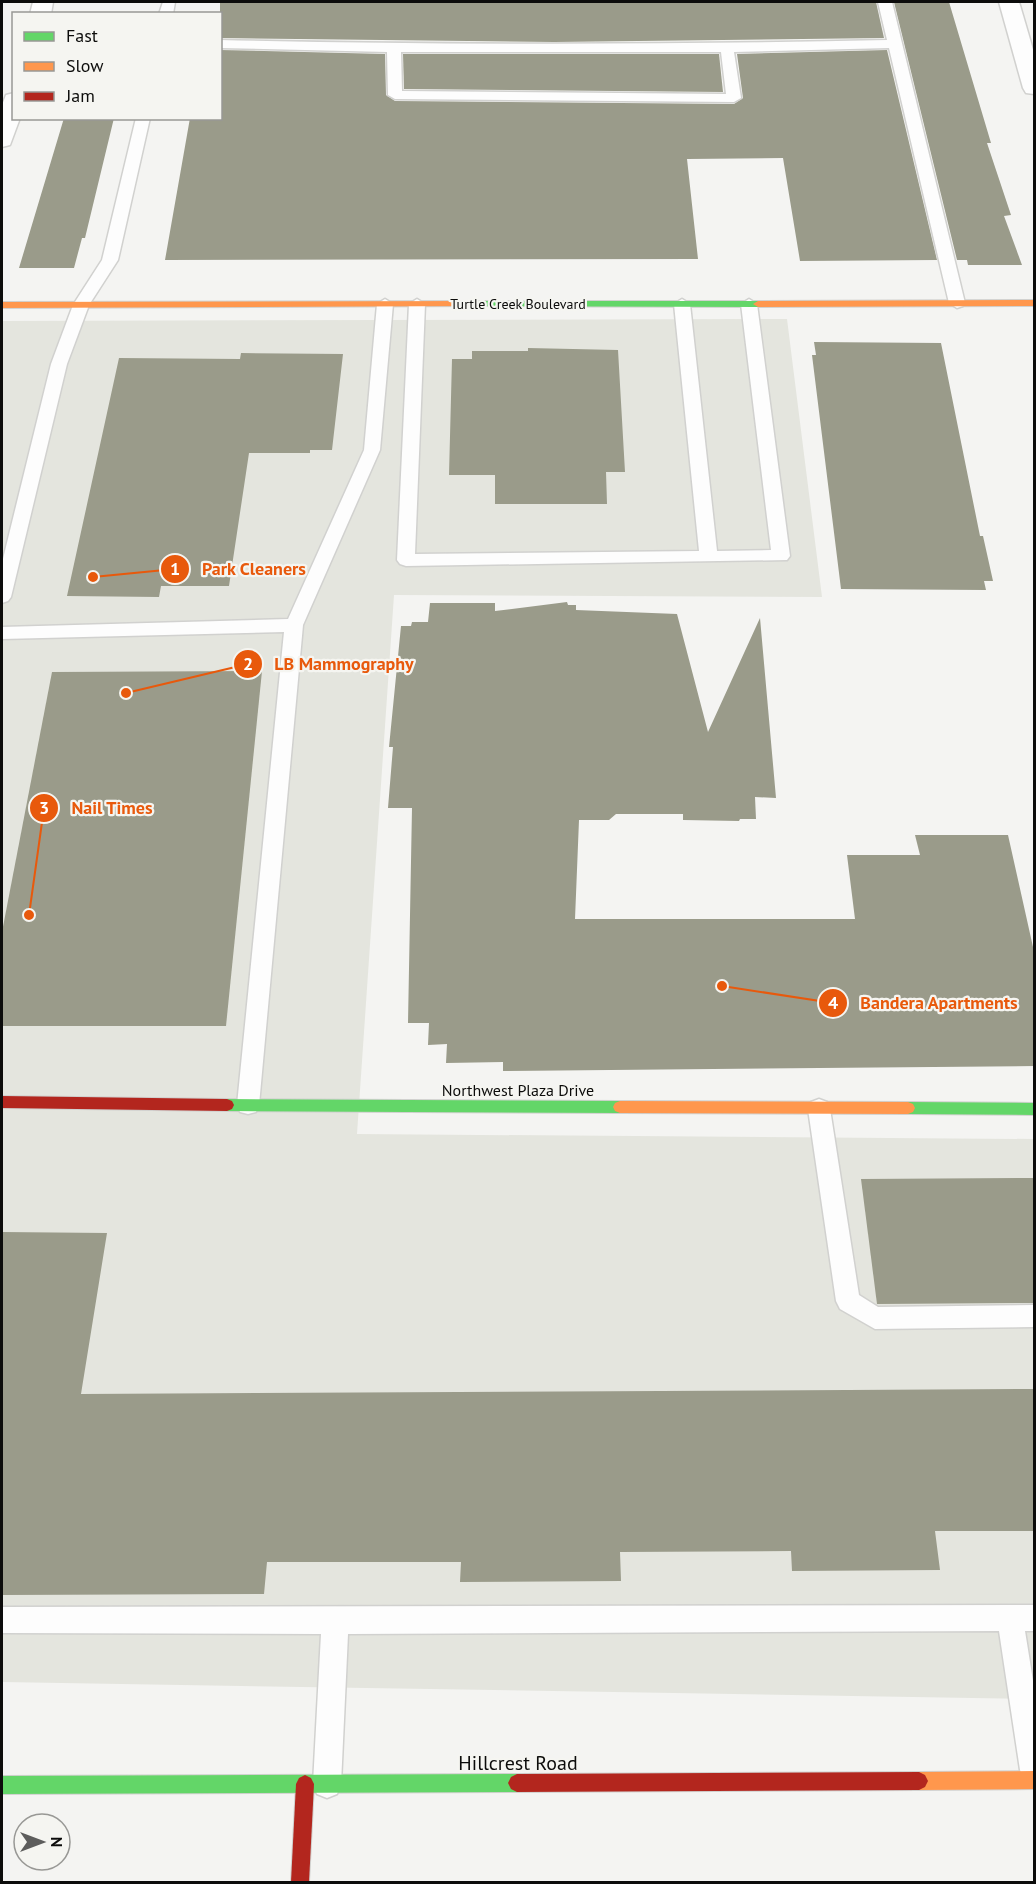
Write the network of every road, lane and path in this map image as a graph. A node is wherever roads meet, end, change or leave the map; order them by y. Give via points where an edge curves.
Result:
1 (885, 2) edge
2 (1009, 2) edge
3 (222, 44) edge
4 (895, 44) junction
5 (394, 48) junction
6 (728, 48) junction
7 (1035, 88) edge
8 (12, 107) edge
9 (143, 120) edge
10 (2, 140) edge
11 (957, 303) junction
12 (1035, 303) edge
13 (385, 304) junction
14 (417, 304) junction
15 (682, 304) junction
16 (749, 304) junction
17 (2, 305) edge
18 (81, 305) junction
19 (709, 557) junction
20 (2, 597) edge
21 (294, 625) junction
22 (2, 633) edge
23 (2, 1102) edge
24 (248, 1105) junction
25 (819, 1109) junction
26 (1035, 1109) edge
27 (1035, 1316) edge
28 (1022, 1618) edge
29 (2, 1620) edge
30 (335, 1621) junction
31 (1035, 1770) edge
32 (1035, 1780) edge
33 (316, 1784) junction
34 (2, 1785) edge
35 (300, 1882) edge

1 - 4 lane
2 - 7 street
3 - 5 lane
4 - 6 lane
4 - 11 lane
5 - 6 lane
5 - 6 lane via 395,95 734,98
8 - 10 street
9 - 18 lane via 110,260
11 - 12 street, Turtle Creek Boulevard
11 - 16 street, Turtle Creek Boulevard
13 - 14 street, Turtle Creek Boulevard
13 - 18 street, Turtle Creek Boulevard
13 - 21 lane via 372,450
14 - 15 street, Turtle Creek Boulevard
14 - 19 lane via 406,560
15 - 16 street, Turtle Creek Boulevard
15 - 19 lane
16 - 19 lane via 781,556
17 - 18 street, Turtle Creek Boulevard
18 - 20 lane via 59,364
21 - 22 lane
21 - 24 lane
23 - 24 street, Northwest Plaza Drive
24 - 25 street, Northwest Plaza Drive
25 - 26 street, Northwest Plaza Drive
25 - 27 lane via 848,1301 875,1318
28 - 30 lane
28 - 31 lane
29 - 30 lane
30 - 33 lane
32 - 33 street, Hillcrest Road
33 - 34 street, Hillcrest Road
33 - 35 street

